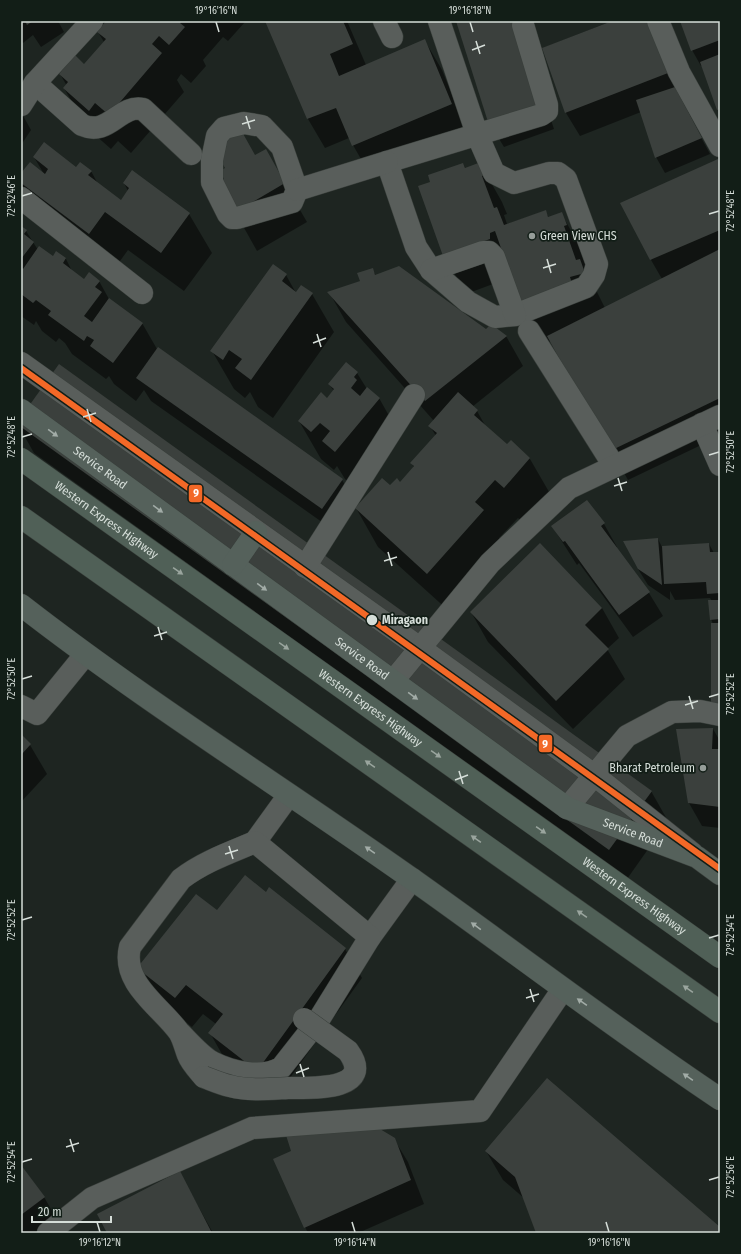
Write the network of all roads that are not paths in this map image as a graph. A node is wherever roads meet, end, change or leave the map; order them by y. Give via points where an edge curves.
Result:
1 (92, 21) edge
2 (439, 21) edge
3 (658, 21) edge
4 (523, 25) dead end
5 (35, 83) junction
6 (21, 105) edge
7 (477, 134) junction
8 (720, 146) edge
9 (191, 154) dead end
10 (387, 162) junction
11 (297, 190) junction
12 (21, 198) edge
13 (431, 270) junction
14 (142, 293) dead end
15 (515, 315) junction
16 (529, 331) dead end
17 (21, 363) edge
18 (414, 395) dead end
19 (21, 410) edge
20 (711, 420) edge
21 (21, 459) edge
22 (720, 465) edge
23 (614, 466) junction
24 (21, 517) edge
25 (256, 532) junction
26 (233, 565) junction
27 (305, 567) junction
28 (21, 605) edge
29 (420, 648) junction
30 (85, 655) junction
31 (393, 681) junction
32 (21, 706) edge
33 (720, 715) edge
34 (594, 775) junction
35 (289, 795) junction
36 (567, 808) junction
37 (255, 842) junction
38 (697, 857) junction
39 (720, 874) edge
40 (412, 879) junction
41 (370, 936) junction
42 (720, 957) edge
43 (563, 989) junction
44 (720, 1012) edge
45 (304, 1019) dead end
46 (180, 1033) junction
47 (720, 1099) edge
48 (48, 1233) edge

1 - 5 street
2 - 7 street
3 - 8 street via 679,72
4 - 7 street via 548,105 547,111
5 - 6 street
5 - 9 street via 82,125 90,128 99,128 130,110 142,109
7 - 10 street
7 - 15 street via 494,173 506,180 514,182 549,172 558,173 566,179 597,264 594,275 586,287
10 - 11 street
10 - 13 street via 416,247
11 - 11 street via 292,202 232,218 212,182 216,136 224,128 244,123 262,126 282,147
12 - 14 street
13 - 15 street via 468,302 495,316
13 - 15 street via 489,252 494,257
16 - 23 street
17 - 25 street
18 - 27 street
19 -> 26 main road, Service Road
20 - 22 street
20 - 23 street
21 -> 42 highway, Western Express Highway
23 - 29 street via 569,488 490,563
44 -> 24 highway
25 - 26 main road
25 - 27 street
26 -> 31 main road, Service Road
27 - 29 street
28 - 30 main road
29 - 31 street
29 - 34 street
30 - 32 street via 37,714
30 - 35 main road
31 -> 36 main road, Service Road
33 - 34 street via 672,712 627,736
34 - 36 street
34 - 38 street
35 - 37 street
40 -> 35 main road
36 - 38 main road, Service Road
37 - 41 street
37 - 46 street via 192,870 181,879 130,947 128,957 132,975 144,993
38 - 39 main road, Service Road
40 - 41 street
43 -> 40 main road
41 - 46 street via 318,1021 281,1068 247,1074 211,1062
47 -> 43 main road
43 - 48 street via 480,1111 252,1128 92,1198
45 - 46 street, bridge via 348,1051 355,1067 354,1074 349,1079 323,1088 249,1089 230,1086 204,1077 188,1056

